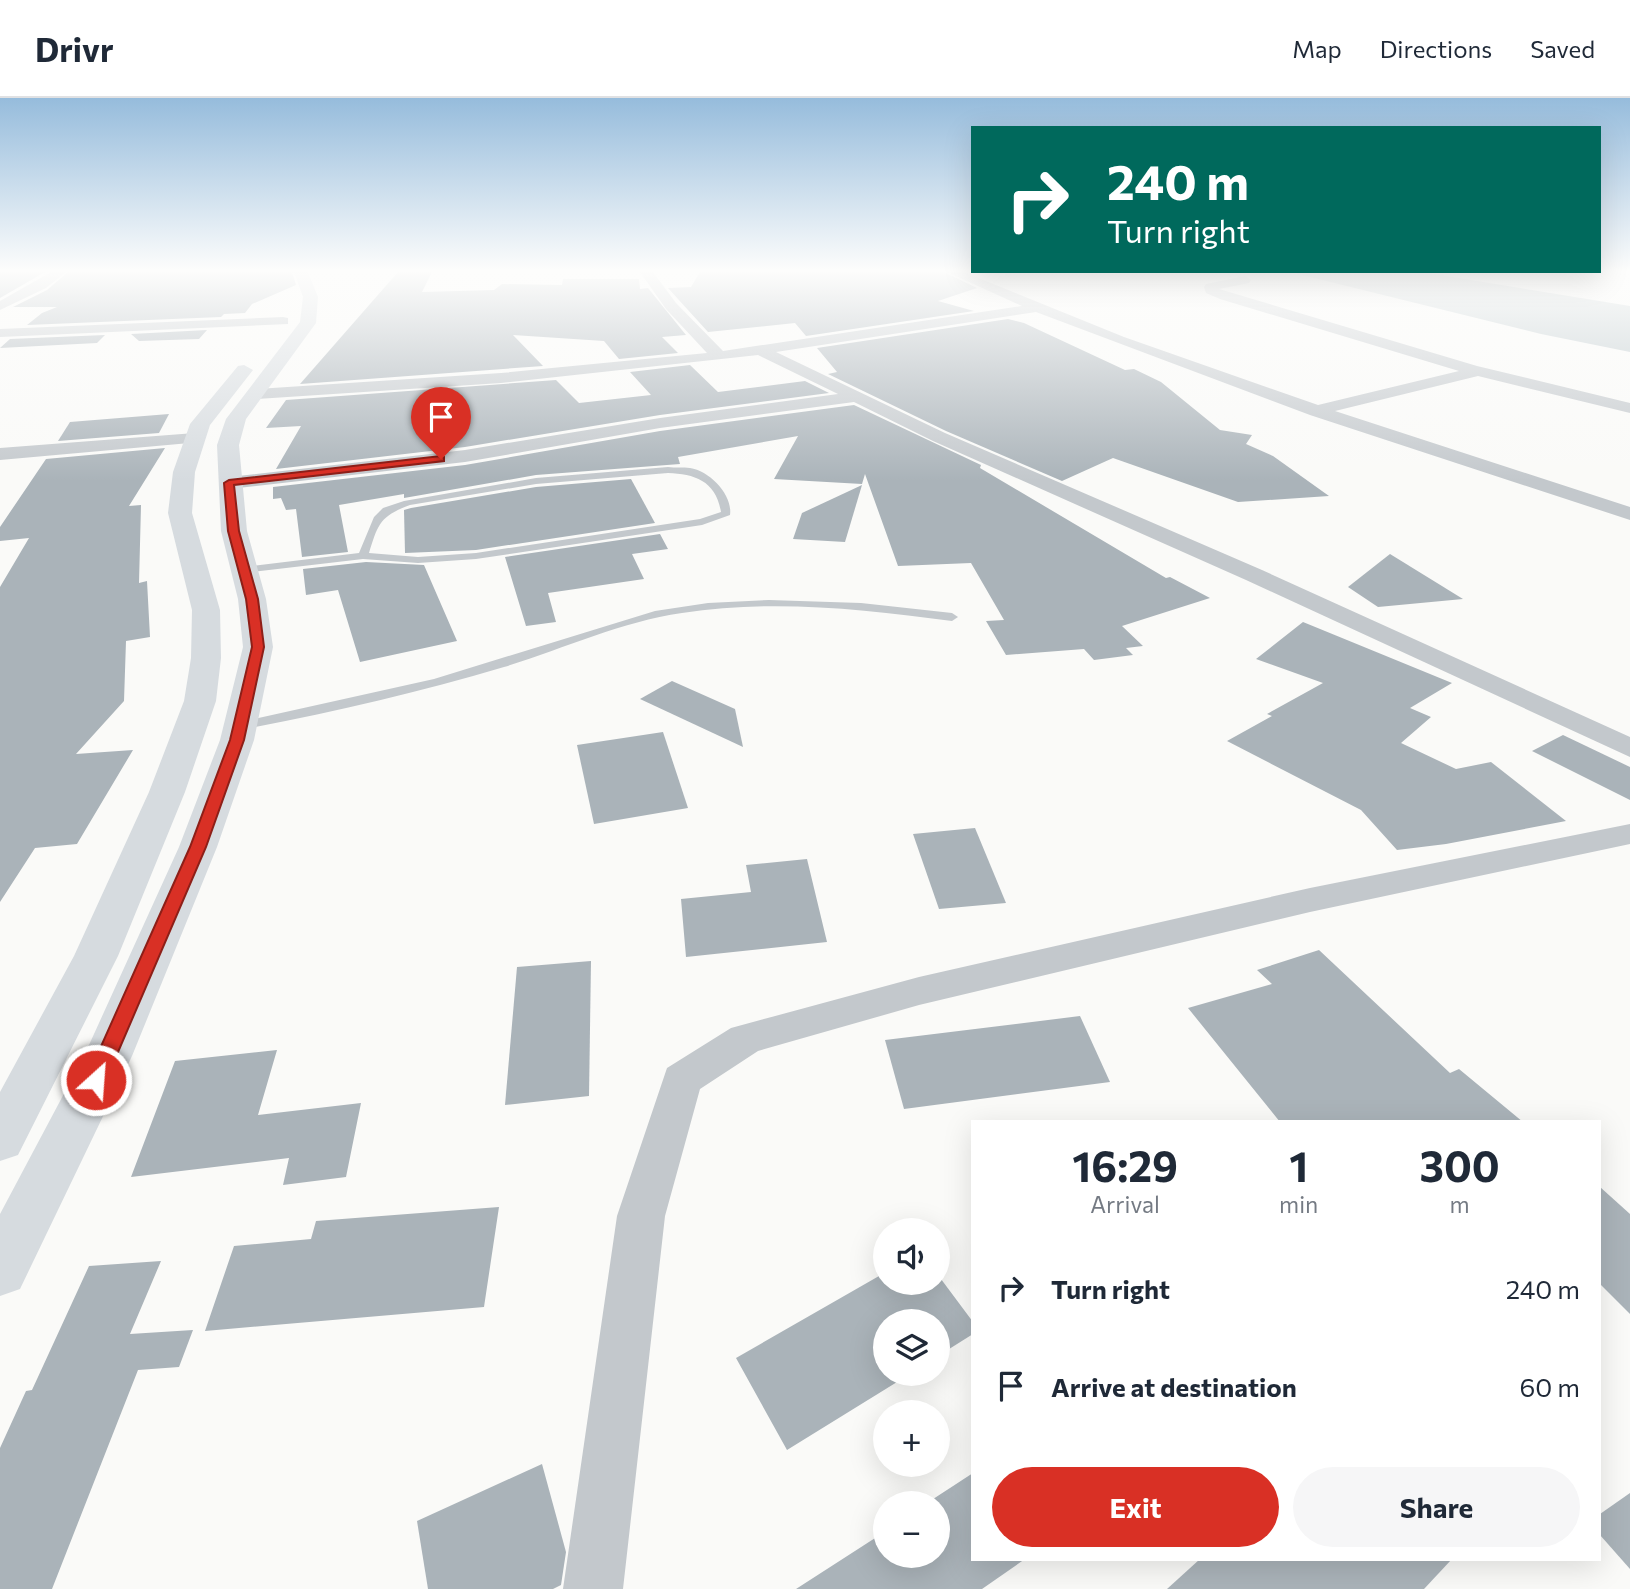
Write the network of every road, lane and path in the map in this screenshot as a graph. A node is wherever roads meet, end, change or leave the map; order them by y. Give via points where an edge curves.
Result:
1 (269, 342) edge
2 (295, 342) edge
3 (705, 342) edge
4 (822, 342) edge
5 (1127, 342) edge
6 (1379, 342) edge
7 (762, 351) junction
8 (719, 356) junction
9 (1478, 371) junction
10 (257, 394) junction
11 (857, 397) junction
12 (1630, 408) edge
13 (1316, 411) junction
14 (195, 439) junction
15 (0, 454) edge
16 (229, 483) junction
17 (1630, 514) edge
18 (363, 555) junction
19 (244, 570) junction
20 (953, 617) dead end
21 (240, 726) junction
22 (1630, 748) edge
23 (1630, 834) edge
24 (0, 1140) edge
25 (0, 1270) edge
26 (593, 1589) edge

1 - 14 main road via 200,424
2 - 10 main road
3 - 8 street
4 - 7 street
5 - 13 street
6 - 9 street
7 - 8 street
7 - 11 street
8 - 10 street via 501,378
9 - 12 street
9 - 13 street
10 - 16 main road via 236,419 228,445
11 - 16 street via 660,423 465,456
11 - 22 street
13 - 17 street
14 - 15 street
14 - 24 main road via 184,472 180,513 206,610 200,701 167,792 96,956
16 - 19 main road
18 - 18 lane via 418,560 476,556 702,522 726,513 725,502 717,489 692,472 665,471 620,472 449,495 390,508 376,518
18 - 19 lane
19 - 21 main road via 258,647
20 - 21 lane via 832,603 708,606 639,617 506,662 365,702
21 - 25 main road via 198,847 113,1044
23 - 26 street via 1310,900 919,991 745,1039 682,1080 641,1216

